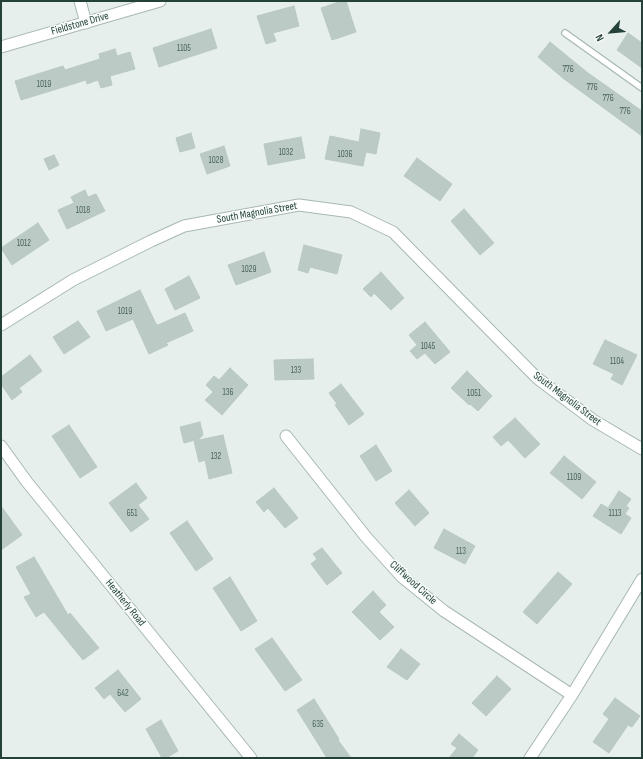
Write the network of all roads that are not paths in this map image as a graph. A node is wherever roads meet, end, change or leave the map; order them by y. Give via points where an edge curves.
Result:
1 (80, 1) edge
2 (160, 1) edge
3 (86, 23) junction
4 (565, 33) dead end
5 (1, 47) edge
6 (642, 88) edge
7 (1, 325) edge
8 (286, 436) dead end
9 (1, 446) edge
10 (642, 449) edge
11 (642, 579) edge
12 (572, 695) junction
13 (251, 758) edge
14 (530, 758) edge

1 - 3 street
2 - 3 street, Fieldstone Drive
3 - 5 street, Fieldstone Drive
4 - 6 lane
7 - 10 street, South Magnolia Street via 73,280 184,226 299,205 351,212 393,232 537,378 593,420
8 - 12 street, Cliffwood Circle via 366,537 402,577 444,612
9 - 13 street, Heatherly Road via 27,482
11 - 12 street
12 - 14 street

